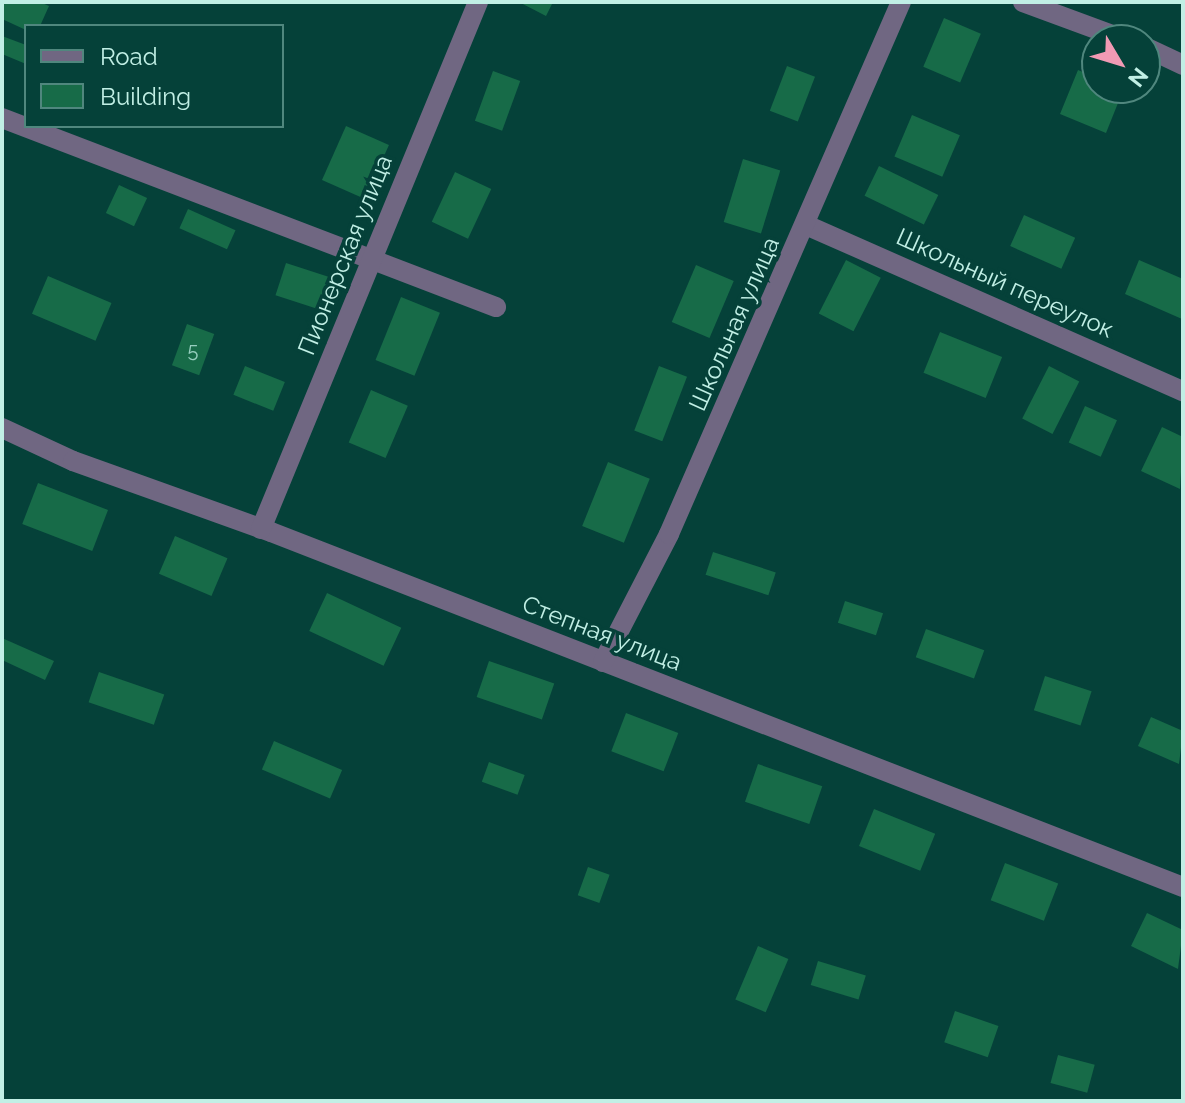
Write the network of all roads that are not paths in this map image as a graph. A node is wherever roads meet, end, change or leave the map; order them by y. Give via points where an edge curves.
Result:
1 (478, 2) edge
2 (901, 2) edge
3 (1023, 2) edge
4 (1083, 24) edge
5 (1161, 55) edge
6 (1183, 65) edge
7 (2, 118) edge
8 (24, 127) edge
9 (28, 128) edge
10 (806, 225) junction
11 (371, 261) junction
12 (496, 307) dead end
13 (1183, 391) edge
14 (2, 428) edge
15 (261, 529) junction
16 (603, 662) junction
17 (1183, 887) edge

1 - 11 street, Пионерская улица
2 - 10 street, Школьная улица
3 - 4 street
5 - 6 street
7 - 8 street
9 - 11 street
10 - 13 street, Школьный переулок
10 - 16 street, Школьная улица via 669,534
11 - 12 street
11 - 15 street, Пионерская улица
14 - 15 street, Степная улица via 73,461
15 - 16 street, Степная улица
16 - 17 street, Степная улица

